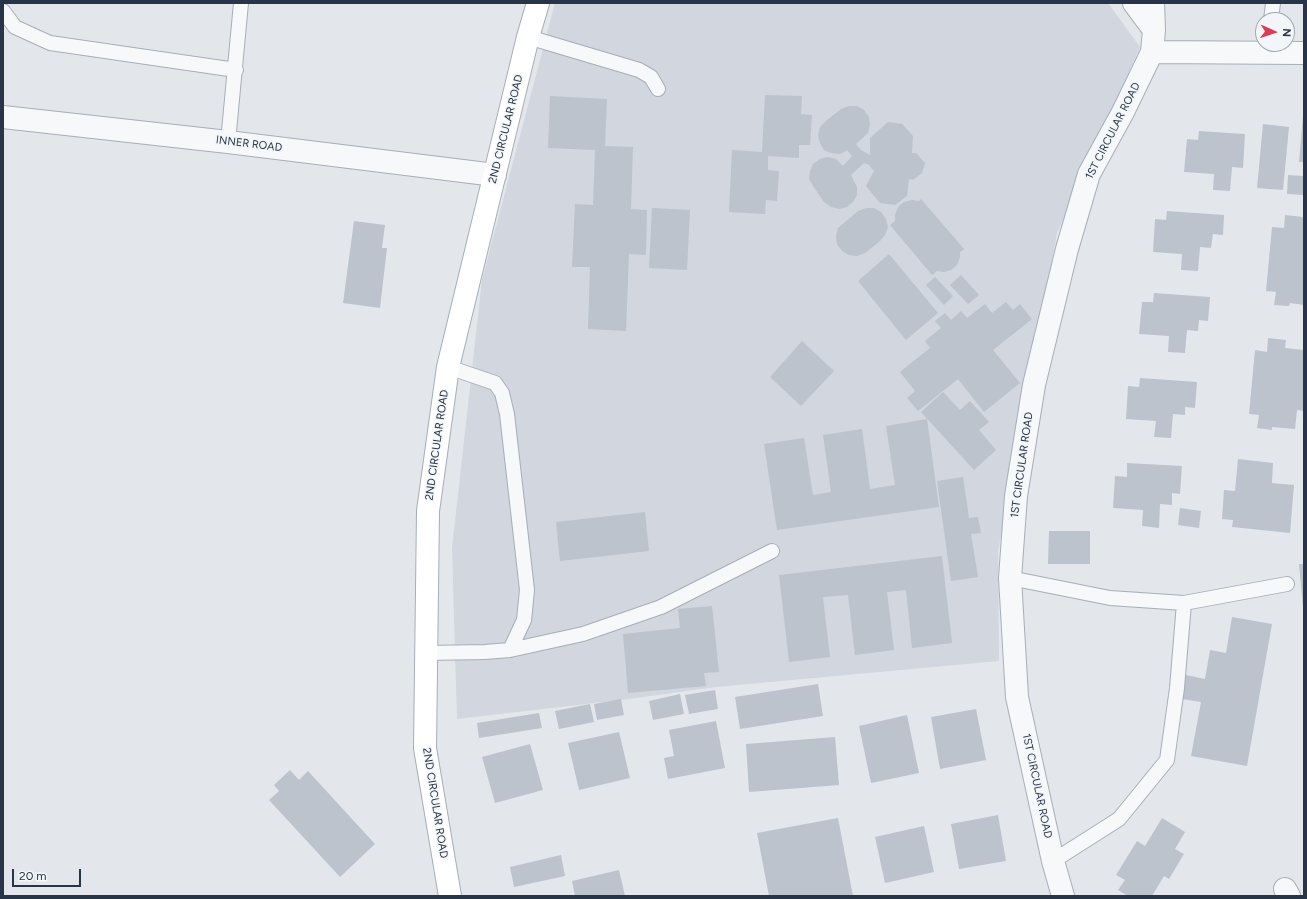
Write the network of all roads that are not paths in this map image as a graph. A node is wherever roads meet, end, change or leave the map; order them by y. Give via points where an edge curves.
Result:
1 (241, 3) edge
2 (538, 3) edge
3 (1134, 3) edge
4 (1153, 3) edge
5 (3, 11) edge
6 (1154, 30) junction
7 (528, 37) junction
8 (1255, 49) edge
9 (1152, 52) junction
10 (236, 70) junction
11 (658, 89) dead end
12 (3, 117) edge
13 (3, 127) edge
14 (228, 142) junction
15 (495, 175) junction
16 (448, 367) junction
17 (772, 551) dead end
18 (1010, 578) junction
19 (1287, 584) dead end
20 (1184, 603) junction
21 (510, 650) junction
22 (426, 654) junction
23 (1053, 861) junction
24 (450, 896) edge
25 (1063, 896) edge

1 - 10 lane
2 - 7 street, 2ND CIRCULAR ROAD
3 - 6 street
4 - 6 street
5 - 10 lane via 15,27 50,43
6 - 9 street
7 - 11 lane via 639,70 651,77
7 - 15 street, 2ND CIRCULAR ROAD
8 - 9 street
9 - 18 street, 1ST CIRCULAR ROAD via 1089,174 1067,249 1034,385 1016,496
10 - 14 lane
12 - 13 street
12 - 14 street, INNER ROAD
14 - 15 street, INNER ROAD
15 - 16 street, 2ND CIRCULAR ROAD
16 - 21 lane via 495,383 502,393 507,414 527,590 524,620
16 - 22 street, 2ND CIRCULAR ROAD via 428,511
17 - 21 lane via 661,607 583,634
18 - 20 lane via 1110,598
18 - 23 street, 1ST CIRCULAR ROAD via 1017,697
19 - 20 lane
20 - 23 lane via 1177,688 1167,760 1119,819
21 - 22 lane
22 - 24 street, 2ND CIRCULAR ROAD via 425,748
23 - 25 street, 1ST CIRCULAR ROAD

